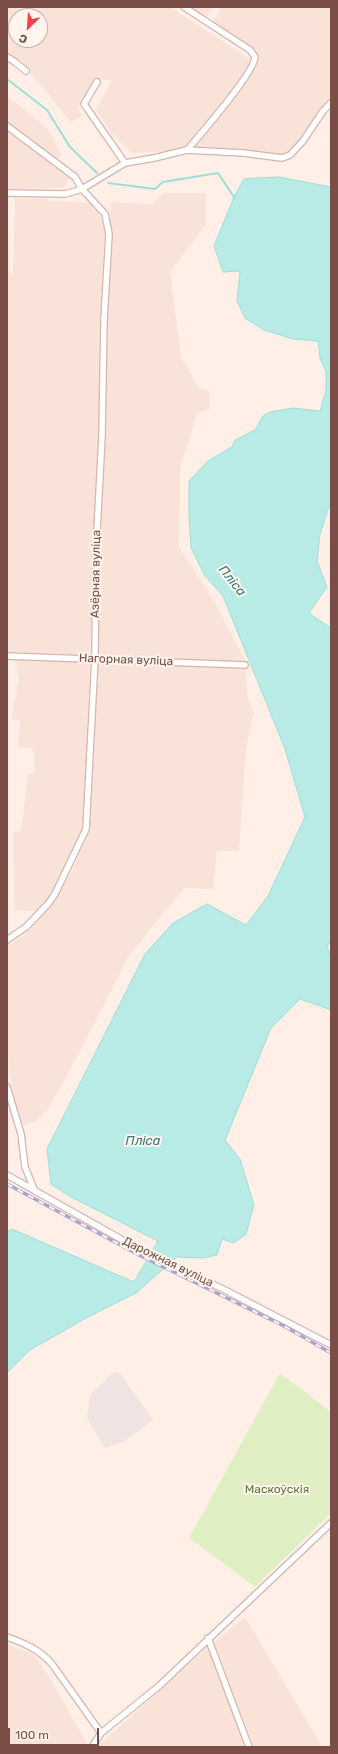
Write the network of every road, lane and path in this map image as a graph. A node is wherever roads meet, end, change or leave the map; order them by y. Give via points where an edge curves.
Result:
1 (184, 7) edge
2 (7, 58) edge
3 (26, 72) dead end
4 (97, 82) dead end
5 (331, 103) edge
6 (7, 126) edge
7 (187, 150) junction
8 (125, 163) junction
9 (82, 189) junction
10 (7, 193) edge
11 (7, 656) edge
12 (95, 658) junction
13 (245, 665) dead end
14 (7, 940) edge
15 (7, 1087) edge
16 (7, 1175) edge
17 (34, 1189) junction
18 (331, 1345) edge
19 (331, 1523) edge
20 (7, 1637) edge
21 (208, 1638) junction
22 (101, 1733) junction
23 (92, 1747) edge
24 (249, 1747) edge

1 - 7 street via 250,50 255,57 252,66
2 - 3 street
4 - 8 street via 84,104
5 - 7 street via 290,156 282,158
6 - 9 street, Азёрная вуліца via 75,177
7 - 8 street
8 - 9 street
9 - 10 street via 65,194
9 - 12 street, Азёрная вуліца via 105,214 109,234 96,551
11 - 12 street, Нагорная вуліца
12 - 13 street, Нагорная вуліца
12 - 14 street, Азёрная вуліца via 86,829 48,904 26,927
15 - 17 street via 21,1134 25,1167
16 - 17 street, Дарожная вуліца
17 - 18 street, Дарожная вуліца via 142,1250
19 - 21 street
20 - 22 street via 22,1642 44,1655
21 - 22 street via 159,1686
21 - 24 street
22 - 23 street

